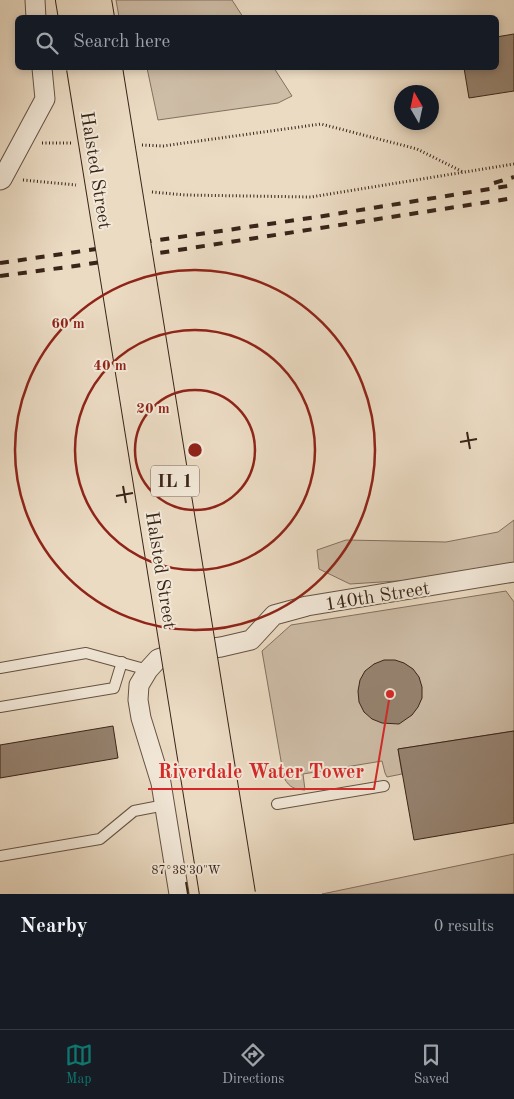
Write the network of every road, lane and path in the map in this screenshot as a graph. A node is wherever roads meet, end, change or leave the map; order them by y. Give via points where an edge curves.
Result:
1 (35, 0) edge
2 (70, 0) edge
3 (98, 0) edge
4 (36, 15) edge
5 (72, 15) edge
6 (100, 15) edge
7 (42, 70) edge
8 (81, 70) edge
9 (108, 70) edge
10 (22, 142) junction
11 (78, 144) dead end
12 (134, 145) dead end
13 (514, 164) edge
14 (463, 172) junction
15 (1, 179) edge
16 (79, 185) dead end
17 (146, 192) dead end
18 (514, 572) edge
19 (122, 662) junction
20 (0, 668) edge
21 (148, 670) junction
22 (0, 707) edge
23 (384, 786) dead end
24 (277, 804) dead end
25 (165, 806) junction
26 (0, 856) edge
27 (179, 894) edge
28 (214, 894) edge
29 (241, 894) edge

1 - 4 street
2 - 5 main road
3 - 6 main road
7 - 10 street via 45,99
8 - 28 main road, Halsted Street / IL 1, bridge
9 - 29 main road, Halsted Street / IL 1, bridge
10 - 11 path
10 - 15 street
12 - 14 path via 163,146 321,124 417,149
13 - 14 path
14 - 17 path via 311,197
15 - 16 path
18 - 21 street, 140th Street via 307,606 274,615 251,640 176,653 158,659
19 - 20 lane via 86,652
19 - 21 lane
19 - 22 lane via 114,688
21 - 25 street via 140,685 138,700
23 - 24 lane
25 - 26 lane via 134,811 100,839
25 - 27 street

